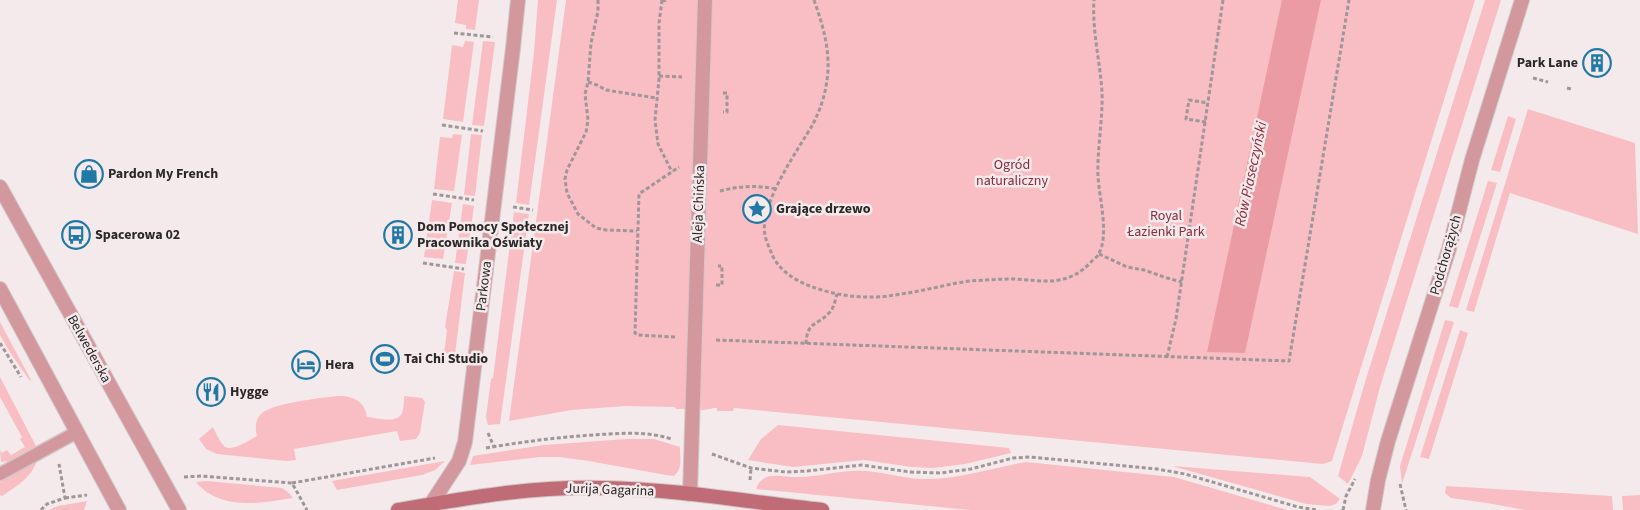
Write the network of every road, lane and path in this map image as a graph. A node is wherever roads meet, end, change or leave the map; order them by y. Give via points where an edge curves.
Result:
1 (518, 0) edge
2 (598, 0) edge
3 (662, 0) edge
4 (667, 0) edge
5 (705, 0) edge
6 (814, 0) edge
7 (1094, 0) edge
8 (1223, 0) edge
9 (1350, 0) edge
10 (1522, 0) edge
11 (454, 33) dead end
12 (496, 38) dead end
13 (1534, 78) dead end
14 (588, 82) junction
15 (1548, 82) dead end
16 (656, 98) junction
17 (1208, 103) junction
18 (1206, 122) junction
19 (442, 125) dead end
20 (485, 131) dead end
21 (700, 161) junction
22 (672, 172) junction
23 (0, 187) edge
24 (776, 189) junction
25 (700, 192) junction
26 (433, 194) dead end
27 (477, 200) dead end
28 (513, 207) dead end
29 (533, 210) dead end
30 (638, 231) junction
31 (1099, 254) junction
32 (423, 263) dead end
33 (468, 269) dead end
34 (1182, 282) junction
35 (0, 289) edge
36 (837, 294) junction
37 (690, 338) junction
38 (806, 344) junction
39 (1167, 357) junction
40 (77, 432) junction
41 (692, 446) junction
42 (479, 450) dead end
43 (442, 456) dead end
44 (0, 474) edge
45 (190, 476) dead end
46 (292, 483) junction
47 (90, 494) dead end
48 (690, 494) junction
49 (65, 498) dead end
50 (431, 504) junction
51 (119, 510) edge
52 (179, 510) edge
53 (307, 510) edge
54 (398, 510) edge
55 (822, 510) edge
56 (1317, 510) edge
57 (1373, 510) edge

1 - 50 street, Parkowa via 465,442 459,461
2 - 14 path
3 - 4 path
3 - 16 path
5 - 21 street, Aleja Chińska
6 - 24 path via 828,51 826,88 814,123
7 - 31 path via 1102,95 1098,173 1104,229
8 - 17 path
9 - 39 path via 1289,361
10 - 57 street, Podchorążych via 1472,160 1446,259 1388,441
11 - 12 path
13 - 15 path
14 - 16 path via 608,91
14 - 30 path via 585,94 586,132 567,170 567,193 578,214 596,228
16 - 22 path via 656,138
17 - 18 path
17 - 18 path via 1189,100 1186,119
18 - 34 path
19 - 20 path
21 - 22 path via 690,161
21 - 25 street, Aleja Chińska
22 - 30 path via 639,194
23 - 52 street, Belwederska
24 - 25 path via 763,186
24 - 36 path via 767,210 765,234 775,260 800,282
25 - 37 street, Aleja Chińska
26 - 27 path
28 - 29 path
30 - 37 path via 635,333
31 - 34 path via 1127,267
31 - 36 path via 1083,270 1059,281 987,280 886,296
32 - 33 path
34 - 39 path
35 - 40 street
36 - 38 path via 830,312 809,329
37 - 38 path
37 - 41 street, Aleja Chińska
38 - 39 path
40 - 44 lane
40 - 51 street
41 - 42 path via 657,435 633,433 551,438
41 - 48 street, Aleja Chińska
41 - 56 path via 751,468 776,471 862,465 940,473 1022,457 1157,469
43 - 46 path
45 - 46 path
46 - 53 path
47 - 49 path
48 - 50 main road, Jurija Gagarina via 566,488
48 - 55 main road, Jurija Gagarina
50 - 54 main road, Jurija Gagarina

